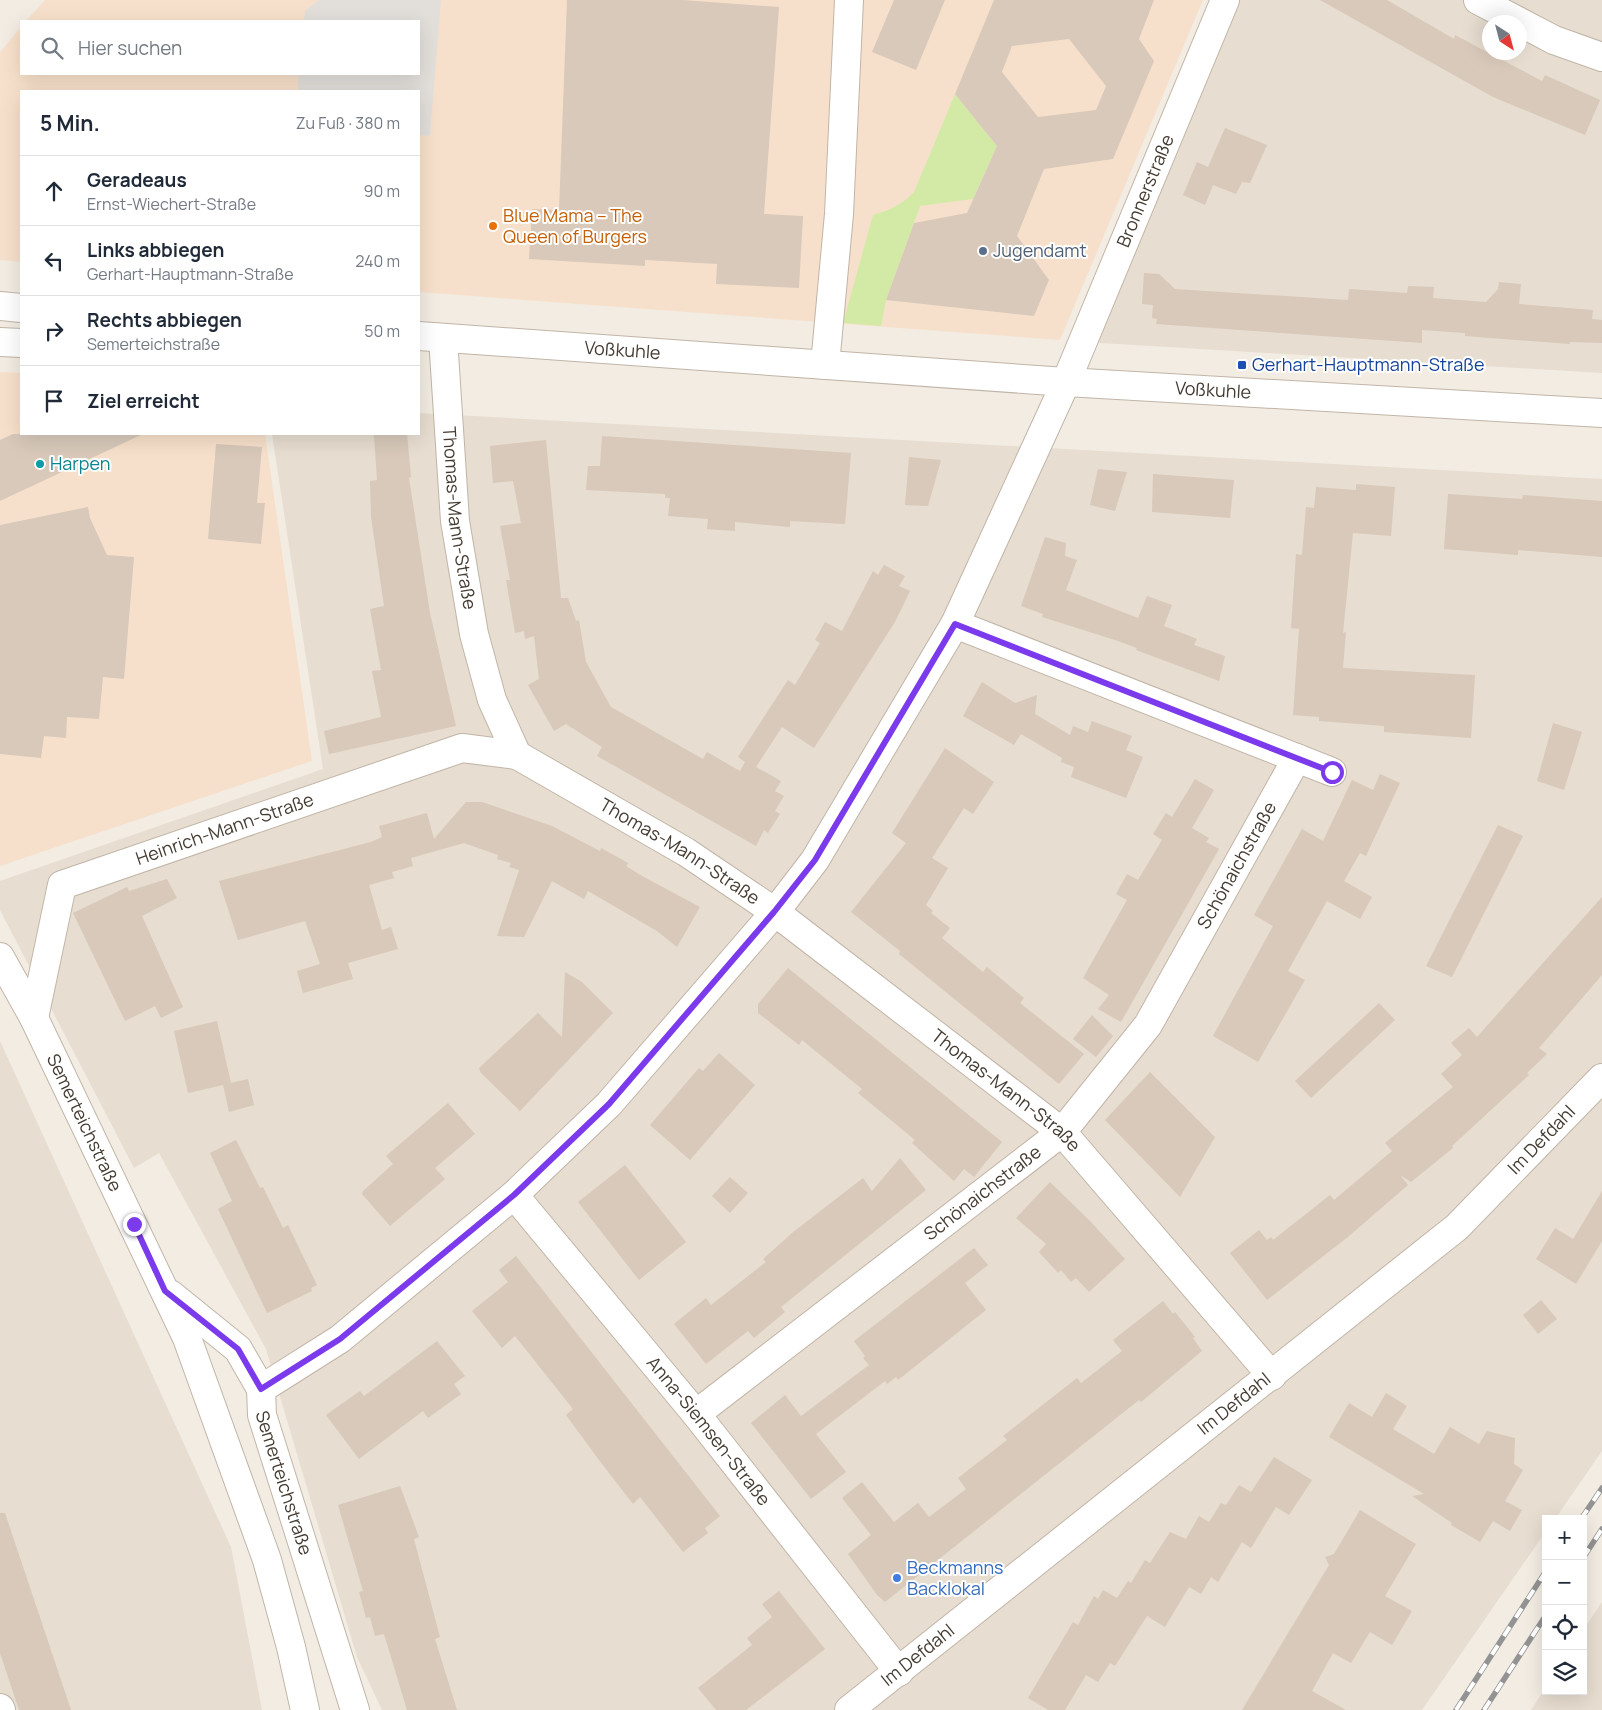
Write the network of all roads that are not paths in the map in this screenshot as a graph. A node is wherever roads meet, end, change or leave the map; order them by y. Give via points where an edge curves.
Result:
1 (849, 0) edge
2 (1225, 0) edge
3 (1478, 0) edge
4 (1602, 58) edge
5 (0, 306) edge
6 (20, 308) edge
7 (431, 337) edge
8 (0, 342) edge
9 (20, 343) edge
10 (825, 365) junction
11 (1066, 382) junction
12 (1602, 413) edge
13 (955, 624) junction
14 (517, 755) junction
15 (1297, 758) junction
16 (1332, 772) dead end
17 (774, 912) junction
18 (0, 957) edge
19 (34, 1018) junction
20 (1602, 1078) edge
21 (1062, 1132) junction
22 (514, 1195) junction
23 (165, 1291) junction
24 (1272, 1376) junction
25 (261, 1389) junction
26 (696, 1414) junction
27 (899, 1672) junction
28 (305, 1710) edge
29 (354, 1710) edge
30 (849, 1710) edge

1 - 10 street via 839,214
2 - 11 street, Bronnerstraße
3 - 4 street via 1554,40
5 - 6 street
7 - 10 street, Voßkuhle
7 - 14 street, Thomas-Mann-Straße via 455,521 474,634 492,700
8 - 9 street
10 - 11 street, Voßkuhle
11 - 12 street, Voßkuhle
11 - 13 street
13 - 15 street
13 - 17 street via 815,860
14 - 17 street, Thomas-Mann-Straße via 686,852
14 - 19 street, Heinrich-Mann-Straße via 462,748 62,885
15 - 16 street
15 - 21 street, Schönaichstraße via 1148,1025
17 - 21 street, Thomas-Mann-Straße
17 - 22 street via 609,1104
18 - 19 street, Semerteichstraße
19 - 23 street, Semerteichstraße
20 - 24 street, Im Defdahl via 1457,1227
21 - 24 street, Thomas-Mann-Straße
21 - 26 street, Schönaichstraße
22 - 25 street via 340,1339
22 - 26 street, Anna-Siemsen-Straße
23 - 25 street, Semerteichstraße via 238,1349
23 - 28 street, Semerteichstraße via 187,1338 267,1560
24 - 27 street, Im Defdahl
25 - 29 street, Semerteichstraße via 262,1415
26 - 27 street, Anna-Siemsen-Straße
27 - 30 street, Im Defdahl

